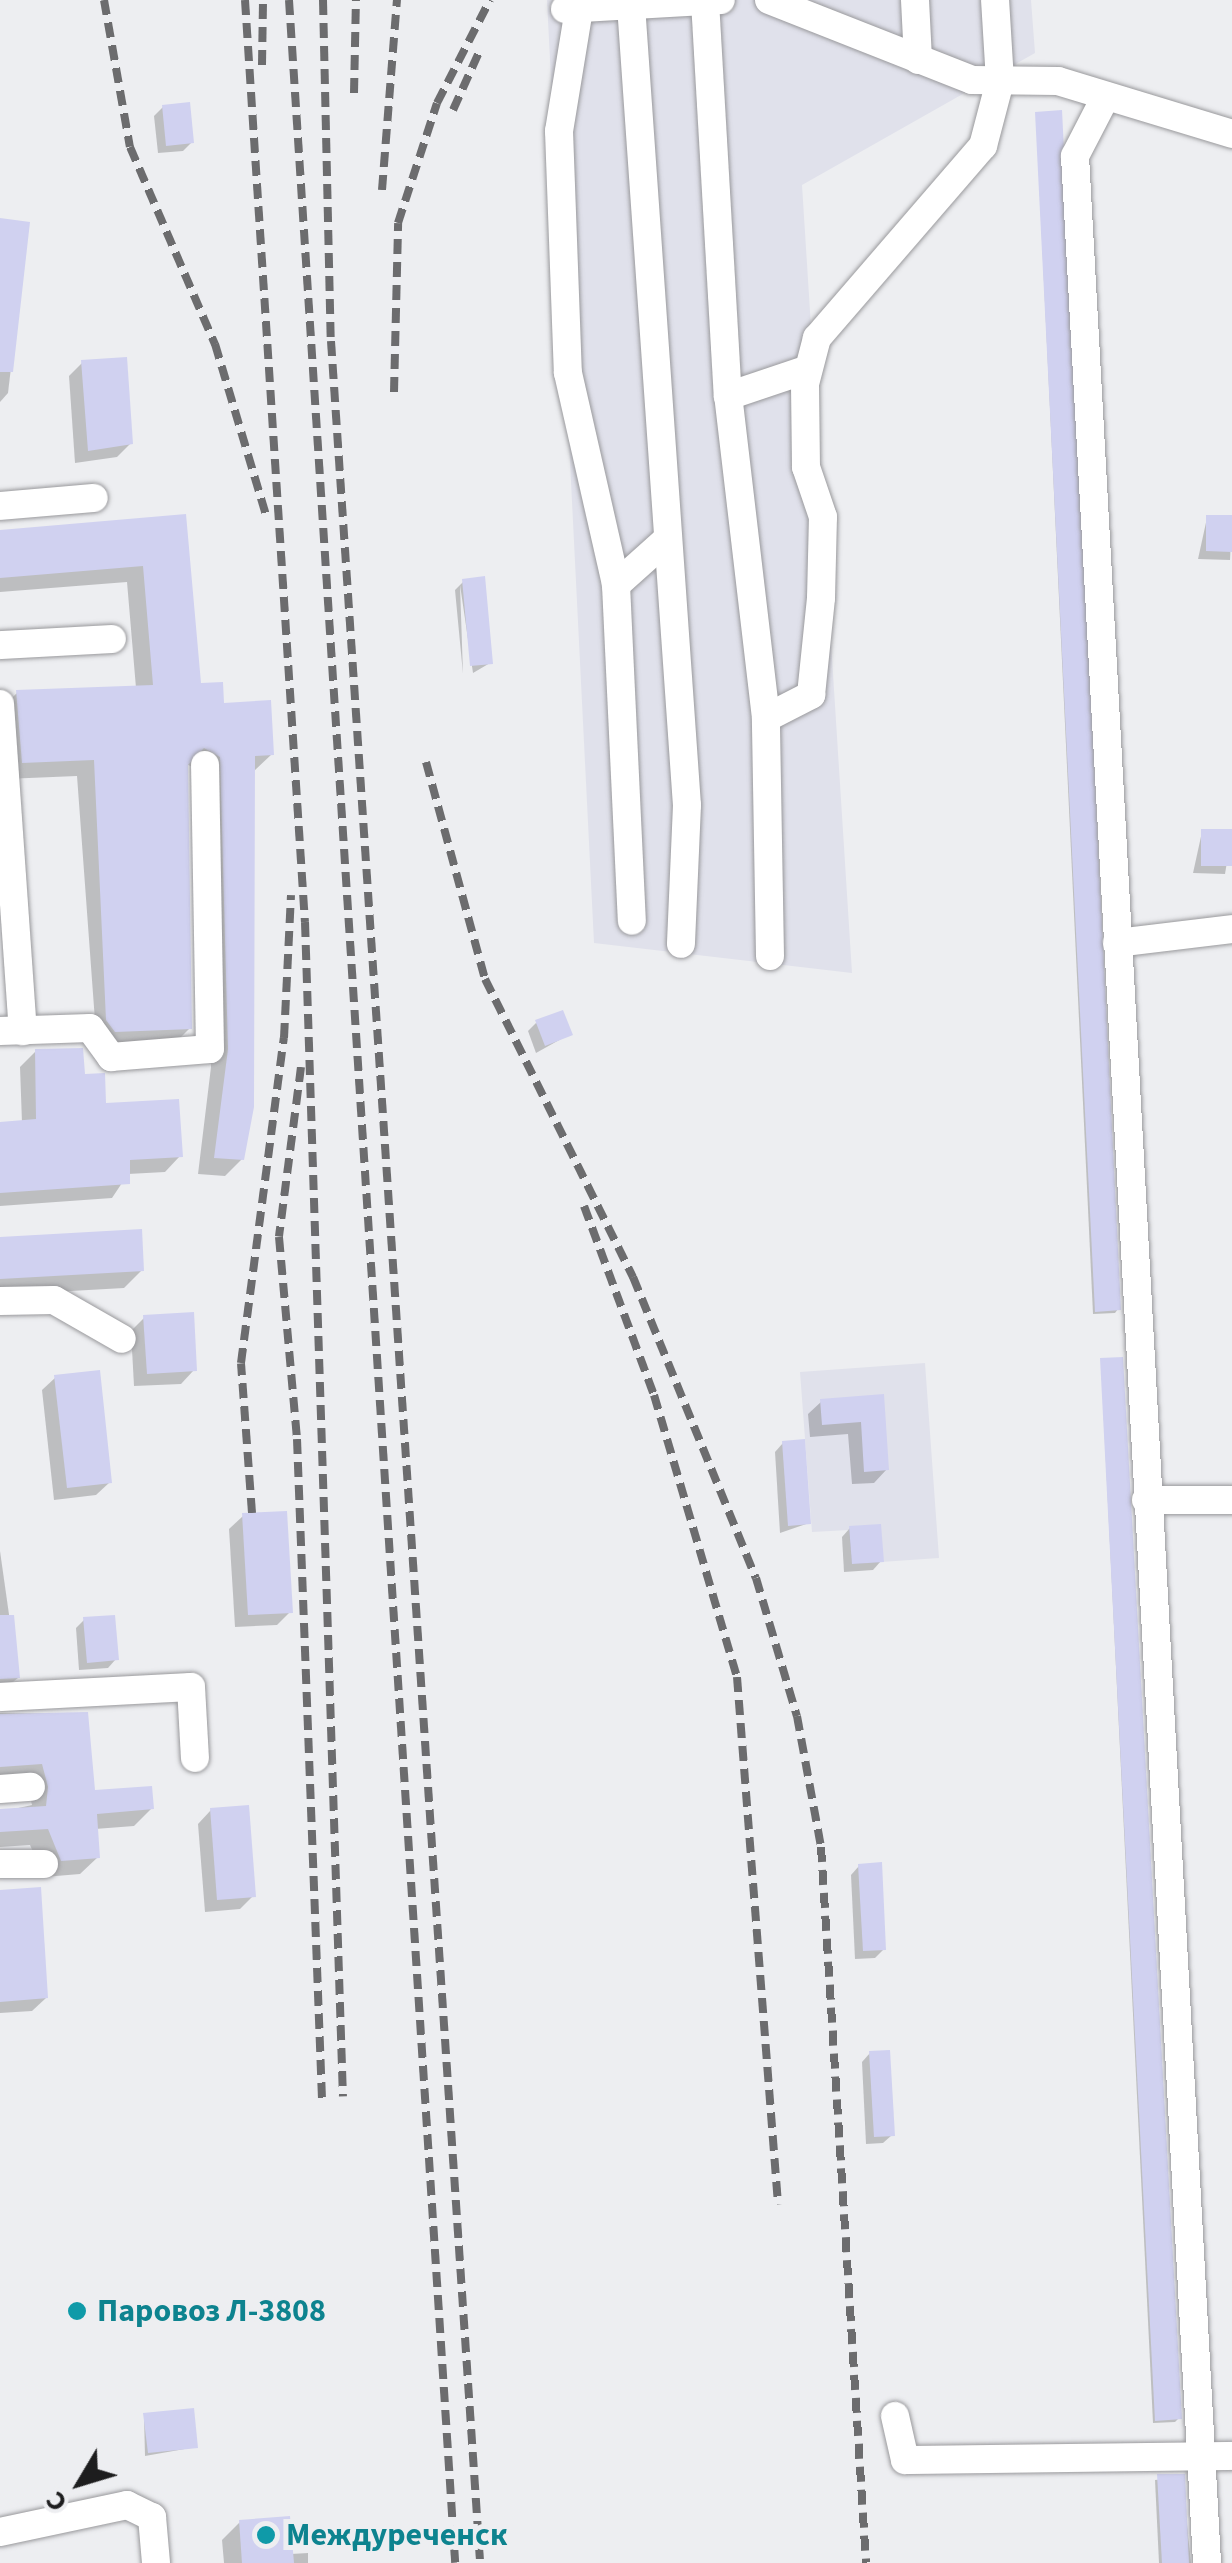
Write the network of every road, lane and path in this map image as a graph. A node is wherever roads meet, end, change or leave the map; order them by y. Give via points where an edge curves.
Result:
1 (723, 0) edge
2 (768, 0) edge
3 (915, 0) edge
4 (995, 0) edge
5 (705, 1) edge
6 (631, 5) junction
7 (833, 13) edge
8 (918, 60) junction
9 (1000, 81) junction
10 (1106, 96) junction
11 (1232, 134) edge
12 (808, 369) junction
13 (728, 396) junction
14 (94, 498) dead end
15 (0, 506) edge
16 (665, 541) junction
17 (616, 584) junction
18 (112, 639) dead end
19 (0, 646) edge
20 (0, 704) edge
21 (766, 718) junction
22 (206, 765) dead end
23 (632, 920) dead end
24 (1232, 928) edge
25 (1117, 943) junction
26 (682, 944) dead end
27 (770, 956) dead end
28 (12, 1031) edge
29 (0, 1301) edge
30 (122, 1339) dead end
31 (1146, 1500) junction
32 (1232, 1500) edge
33 (0, 1697) edge
34 (195, 1758) dead end
35 (32, 1787) dead end
36 (0, 1789) edge
37 (0, 1864) edge
38 (44, 1864) dead end
39 (894, 2416) dead end
40 (1202, 2456) junction
41 (1232, 2456) edge
42 (0, 2532) edge
43 (156, 2563) edge
44 (1207, 2563) edge

1 - 5 lane
2 - 7 lane
3 - 8 lane
4 - 9 lane
5 - 6 lane
5 - 13 lane
6 - 16 lane
6 - 17 lane via 570,9 559,130 568,373
7 - 8 lane
8 - 9 lane
9 - 10 lane via 1058,81
9 - 12 lane via 983,146 816,338
10 - 11 lane
10 - 25 lane via 1075,156
12 - 13 lane
12 - 21 lane via 806,467 823,517 811,695
13 - 21 lane
14 - 15 lane
16 - 17 lane
16 - 26 lane via 687,805
17 - 23 lane
18 - 19 lane
20 - 28 lane
21 - 27 lane
22 - 28 lane via 210,1049 111,1057 90,1028
24 - 25 lane
25 - 31 lane
29 - 30 lane via 54,1300
31 - 32 lane
31 - 40 lane
33 - 34 lane via 191,1687
35 - 36 lane
37 - 38 lane
39 - 40 lane via 905,2460
40 - 41 lane
40 - 44 lane
42 - 43 lane via 127,2506 152,2517

